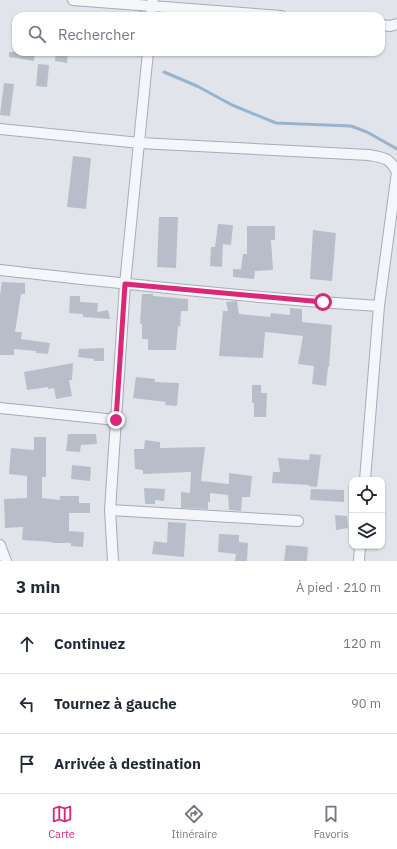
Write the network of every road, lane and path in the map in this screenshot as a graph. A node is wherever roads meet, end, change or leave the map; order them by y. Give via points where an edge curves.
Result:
1 (73, 0) edge
2 (152, 7) edge
3 (224, 12) edge
4 (397, 24) edge
5 (385, 25) edge
6 (148, 56) edge
7 (0, 128) edge
8 (140, 143) junction
9 (397, 172) edge
10 (0, 270) edge
11 (125, 284) junction
12 (379, 306) junction
13 (0, 408) edge
14 (116, 420) junction
15 (365, 477) edge
16 (110, 510) junction
17 (298, 521) dead end
18 (0, 545) edge
19 (360, 549) edge
20 (6, 561) edge
21 (113, 561) edge
22 (359, 561) edge

1 - 2 street
2 - 3 street
4 - 5 street
6 - 8 street
7 - 8 street
8 - 9 street via 369,155 383,157 392,163
8 - 11 street
9 - 12 street
10 - 11 street
11 - 12 street
11 - 14 street
12 - 15 street
13 - 14 street
14 - 16 street
16 - 17 street
16 - 21 street
18 - 20 street
19 - 22 street

